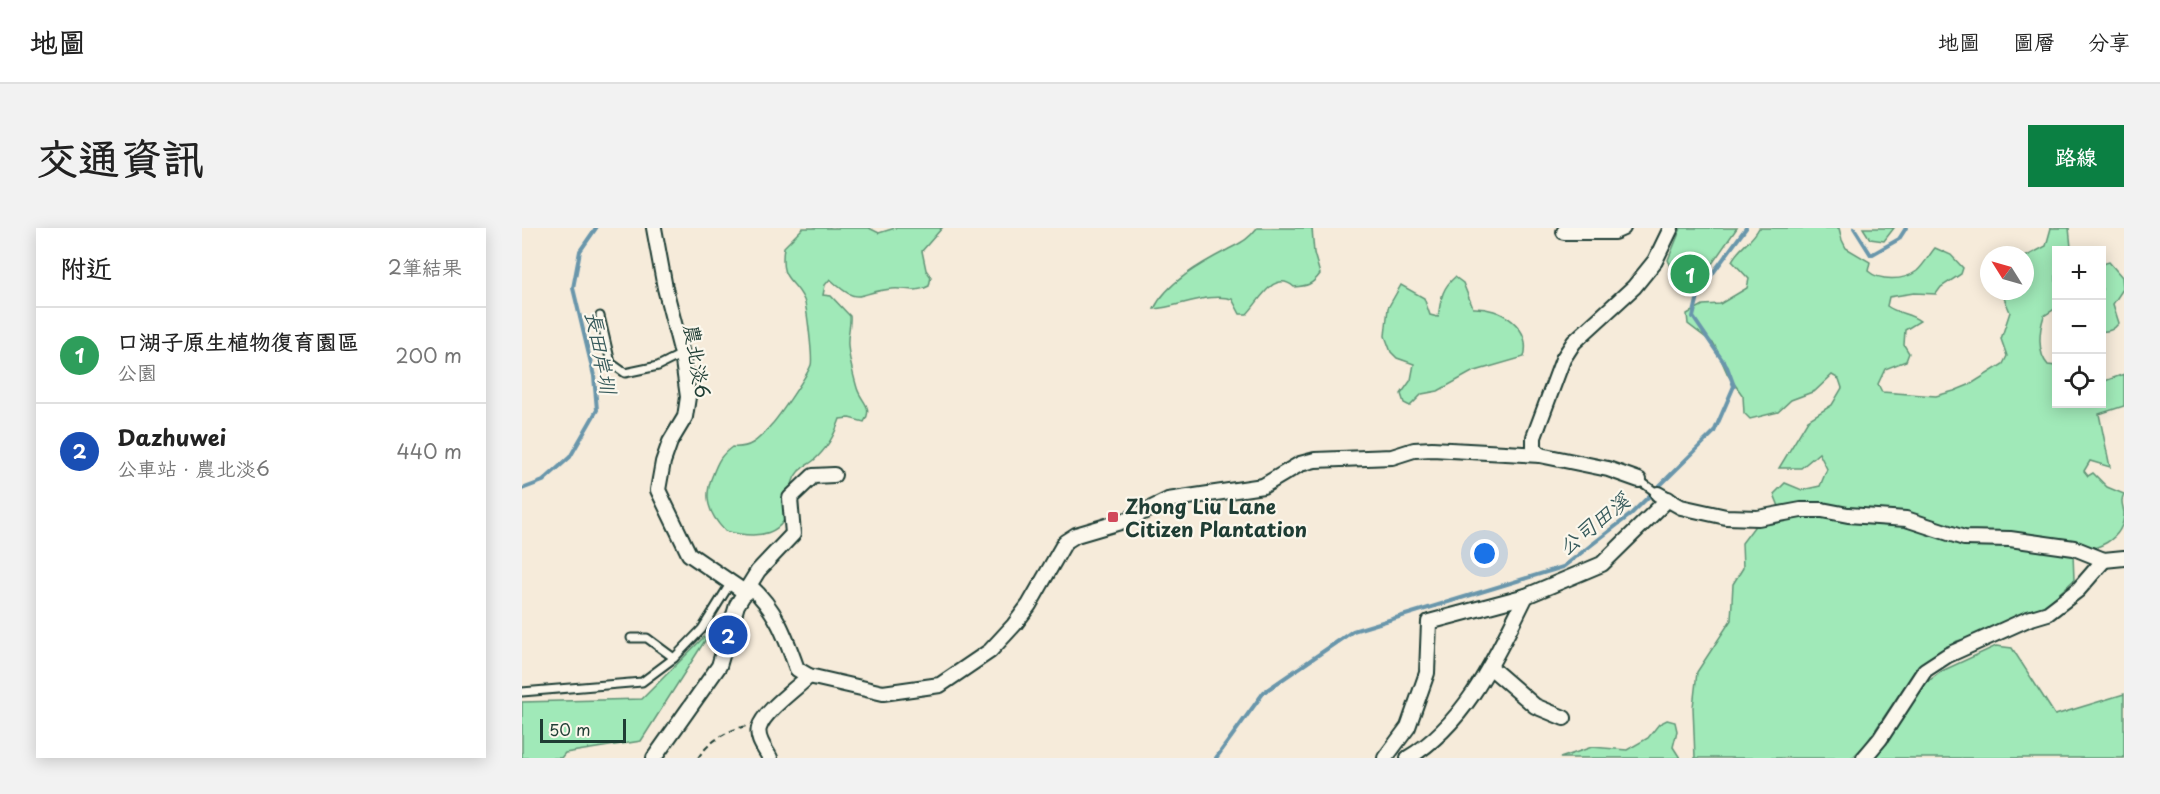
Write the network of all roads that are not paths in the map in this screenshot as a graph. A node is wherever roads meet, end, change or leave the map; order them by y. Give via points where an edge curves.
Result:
1 (654, 228) edge
2 (1623, 228) edge
3 (1671, 228) edge
4 (1564, 232) dead end
5 (600, 316) dead end
6 (682, 354) junction
7 (1540, 455) junction
8 (834, 475) dead end
9 (1639, 480) joint
10 (1663, 496) junction
11 (2124, 558) edge
12 (2104, 560) junction
13 (730, 584) junction
14 (748, 589) junction
15 (1527, 596) junction
16 (631, 638) dead end
17 (674, 658) junction
18 (1490, 667) junction
19 (809, 676) junction
20 (522, 692) edge
21 (1564, 718) dead end
22 (654, 758) edge
23 (770, 758) edge
24 (1385, 758) edge
25 (1408, 758) edge
26 (1864, 758) edge

1 - 6 street, 農北淡6 / 農北淡6
2 - 4 street via 1614,232
3 - 7 street via 1655,261 1641,278 1574,342 1563,358 1536,429 1534,448
5 - 6 lane via 611,363 625,373 658,366
6 - 13 street, 農北淡6 / 農北淡6 via 688,397 685,417 670,442 658,490 689,554
7 - 9 street via 1608,469
7 - 19 street via 1432,449 1392,457 1315,460 1300,464 1263,486 1168,501 1065,542 1014,625 990,651 940,685 883,693
8 - 14 street via 813,476 790,498 793,534 774,551
9 - 10 lane
10 - 12 street via 1681,507 1726,517 1758,518 1822,510 1906,519 1964,538 2010,539 2063,547
10 - 15 street via 1602,564
11 - 12 street
12 - 26 street via 2078,590 2048,613 1948,655 1925,670
13 - 14 street, 農北淡6 / 農北淡6
13 - 17 lane via 702,629
14 - 19 street via 775,616 787,637 797,669
14 - 22 street via 736,605 719,666
15 - 18 street
15 - 24 street via 1429,622 1427,673 1408,727
16 - 17 lane via 647,638
17 - 20 lane via 642,682
18 - 21 street via 1535,706
18 - 25 street via 1454,719
19 - 23 street via 758,729 759,740

